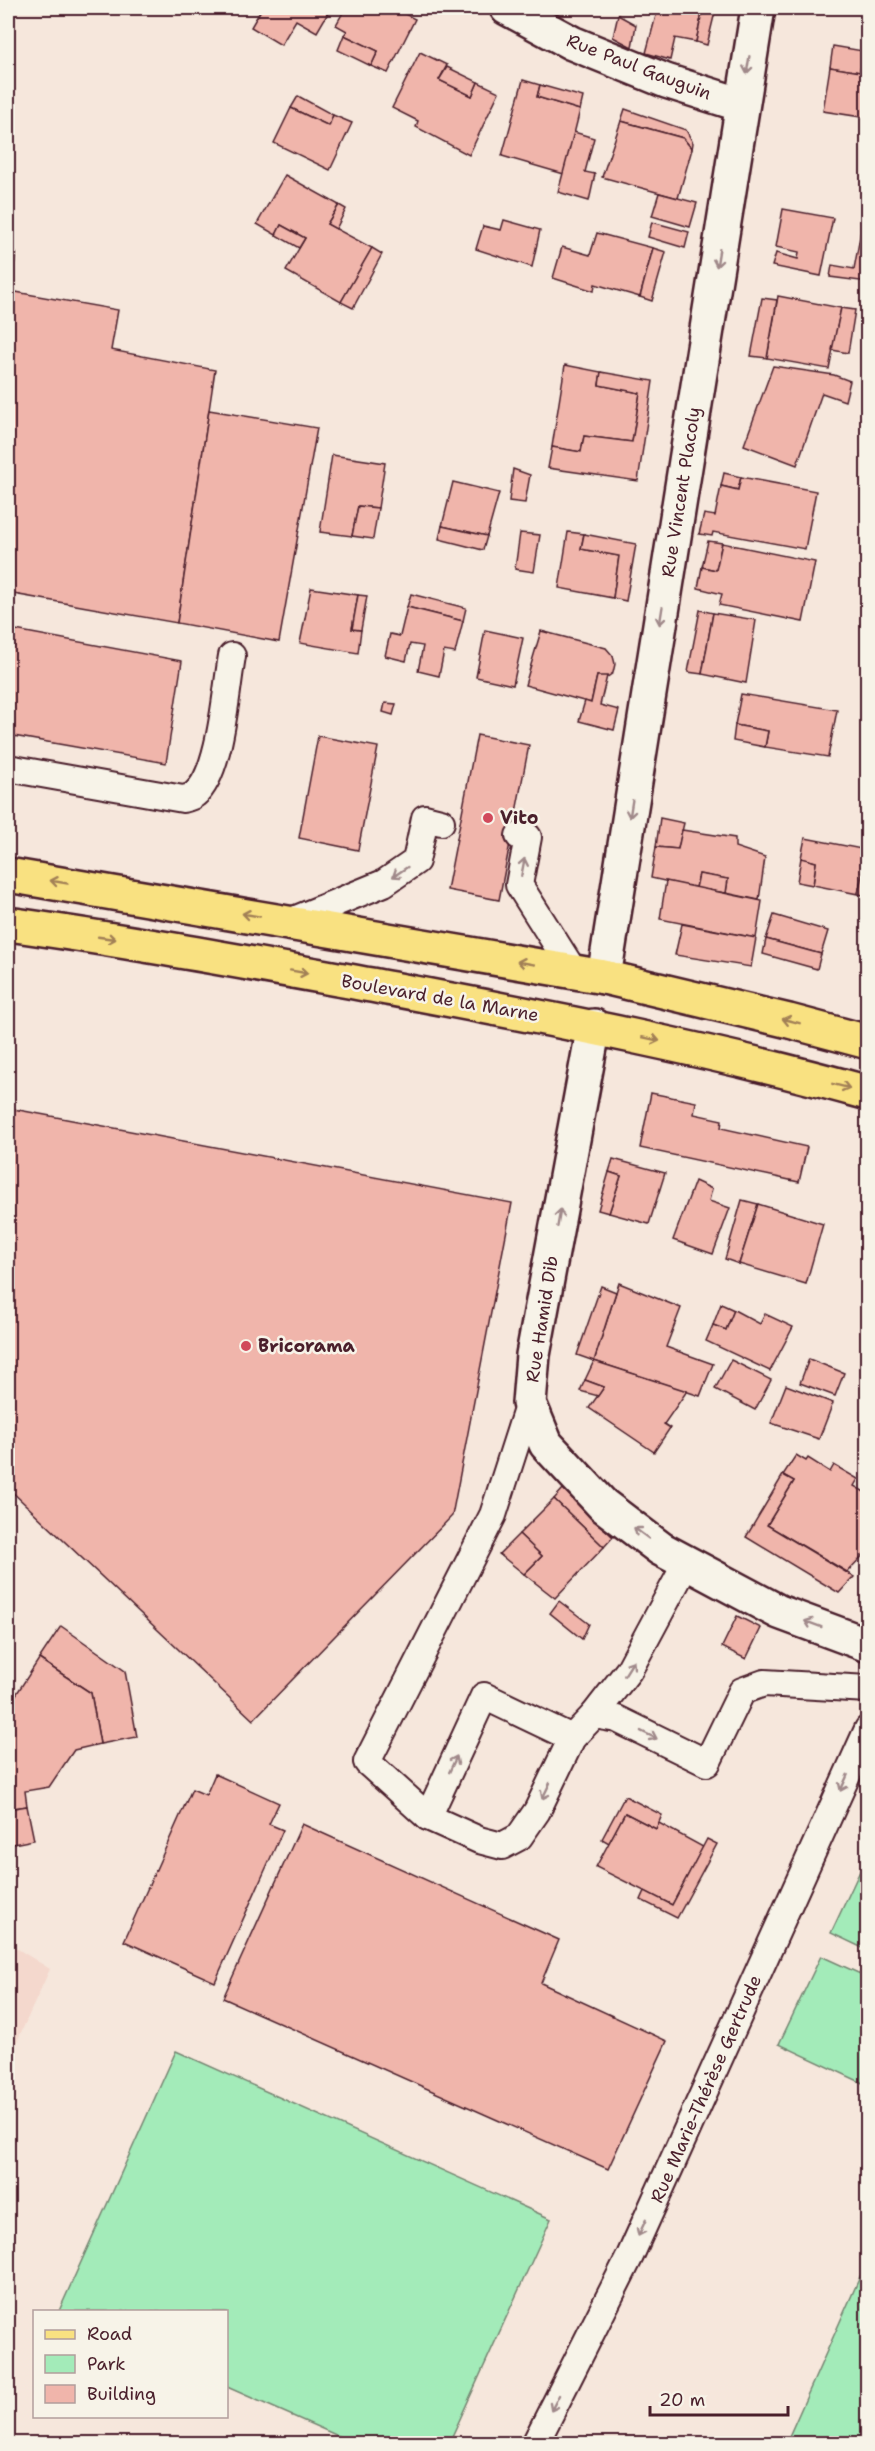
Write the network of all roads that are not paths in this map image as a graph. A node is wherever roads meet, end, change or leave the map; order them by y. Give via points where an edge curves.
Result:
1 (507, 8) edge
2 (758, 8) edge
3 (742, 105) junction
4 (232, 656) dead end
5 (8, 768) edge
6 (441, 822) dead end
7 (519, 836) dead end
8 (8, 874) edge
9 (289, 922) junction
10 (8, 924) edge
11 (589, 975) junction
12 (594, 1026) junction
13 (867, 1042) edge
14 (867, 1093) edge
15 (530, 1403) junction
16 (687, 1562) junction
17 (867, 1645) edge
18 (867, 1689) edge
19 (594, 1715) junction
20 (867, 1729) edge
21 (572, 1738) junction
22 (428, 1817) junction
23 (535, 2444) edge

1 - 3 street, Rue Paul Gauguin via 572,43 666,81
2 -> 3 street, Rue Vincent Placoly
3 -> 11 street, Rue Vincent Placoly
4 - 5 lane via 216,753 211,771 194,796 183,799
6 -> 9 lane via 424,818 416,861 384,883
11 -> 7 lane via 519,885 528,837
9 -> 8 main road
11 -> 9 main road
10 -> 12 main road, Boulevard de la Marne via 122,940
13 -> 11 main road
12 -> 14 main road, Boulevard de la Marne
15 -> 12 street, Rue Hamid Dib via 533,1355
16 -> 15 street, Rue Hamid Dib via 661,1549 603,1505 546,1444
15 - 22 lane via 494,1515 368,1762
17 -> 16 street, Rue Hamid Dib via 779,1612
19 -> 16 lane via 628,1670
19 -> 18 lane via 617,1719 707,1764 742,1691 764,1683
19 - 21 lane
20 -> 23 lane, Rue Marie-Thérèse Gertrude via 630,2256
21 -> 22 lane via 537,1811 519,1837 502,1846
22 -> 21 lane via 484,1696

